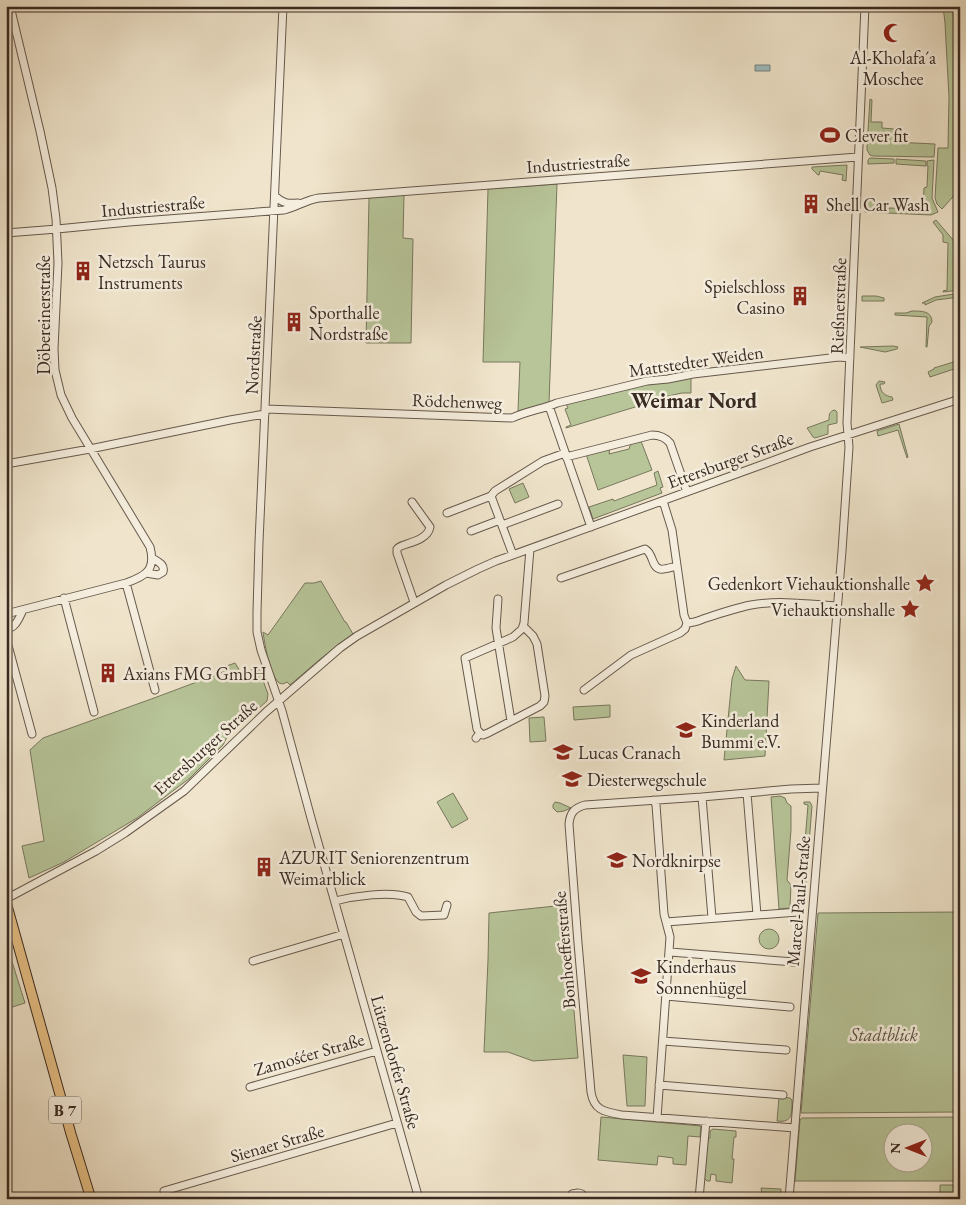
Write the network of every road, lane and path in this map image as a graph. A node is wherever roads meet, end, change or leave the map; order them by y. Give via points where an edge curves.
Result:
1 (283, 6) edge
2 (864, 6) edge
3 (12, 8) edge
4 (858, 157) junction
5 (275, 196) junction
6 (301, 203) junction
7 (274, 211) junction
8 (58, 229) junction
9 (6, 233) edge
10 (850, 358) junction
11 (960, 399) edge
12 (549, 406) junction
13 (265, 411) junction
14 (848, 434) junction
15 (90, 449) junction
16 (566, 455) junction
17 (6, 464) edge
18 (688, 492) junction
19 (491, 496) junction
20 (663, 501) junction
21 (412, 502) dead end
22 (558, 504) dead end
23 (447, 513) dead end
24 (501, 522) junction
25 (591, 527) junction
26 (471, 531) dead end
27 (530, 549) junction
28 (513, 555) junction
29 (152, 558) junction
30 (677, 566) junction
31 (146, 573) junction
32 (561, 578) dead end
33 (126, 583) junction
34 (64, 598) junction
35 (498, 599) dead end
36 (414, 602) junction
37 (837, 606) junction
38 (23, 610) junction
39 (6, 614) edge
40 (687, 623) junction
41 (524, 626) junction
42 (6, 630) edge
43 (6, 638) edge
44 (498, 643) junction
45 (155, 690) dead end
46 (584, 690) dead end
47 (279, 701) junction
48 (94, 712) dead end
49 (511, 722) junction
50 (32, 734) dead end
51 (822, 788) junction
52 (747, 793) junction
53 (702, 797) junction
54 (654, 800) junction
55 (335, 900) junction
56 (6, 901) edge
57 (446, 905) dead end
58 (798, 912) dead end
59 (757, 915) junction
60 (712, 918) junction
61 (666, 922) junction
62 (344, 934) junction
63 (670, 952) junction
64 (253, 961) dead end
65 (794, 962) dead end
66 (666, 996) junction
67 (790, 1007) dead end
68 (663, 1041) junction
69 (786, 1050) dead end
70 (377, 1051) junction
71 (659, 1085) junction
72 (250, 1087) dead end
73 (783, 1095) dead end
74 (657, 1118) junction
75 (706, 1121) junction
76 (398, 1123) junction
77 (794, 1128) junction
78 (164, 1191) dead end
79 (91, 1199) edge
80 (419, 1199) edge
81 (570, 1199) edge
82 (584, 1199) edge
83 (699, 1199) edge
84 (789, 1199) edge

1 - 5 street, Nordstraße
2 - 4 street, Rießnerstraße
3 - 8 street, Döbereinerstraße
4 - 6 street, Industriestraße via 318,198
4 - 10 street, Rießnerstraße
5 - 6 street, Industriestraße via 281,202
5 - 7 street, Nordstraße
6 - 7 street, Industriestraße via 293,208
7 - 8 street, Industriestraße
7 - 13 street, Nordstraße
8 - 9 street, Industriestraße
8 - 15 street, Döbereinerstraße via 55,370 61,395
10 - 12 street, Mattstedter Weiden via 647,381
10 - 14 street, Rießnerstraße
11 - 14 street, Ettersburger Straße
12 - 13 street, Rödchenweg via 512,418
12 - 16 street
13 - 15 street, Rödchenweg
13 - 47 street, Nordstraße via 257,632
14 - 18 street, Ettersburger Straße
14 - 37 street, Rießnerstraße
15 - 17 street, Rödchenweg
15 - 29 street, Döbereinerstraße via 150,547
16 - 18 street via 647,436 662,436 670,443
16 - 19 street via 543,461
16 - 25 street
18 - 20 street, Ettersburger Straße
19 - 23 street
19 - 24 street
20 - 25 street, Ettersburger Straße
20 - 30 street via 672,530
21 - 36 street via 430,527 424,536 397,549
22 - 24 street
24 - 26 street
24 - 28 street
25 - 27 street, Ettersburger Straße
27 - 28 street, Ettersburger Straße
27 - 41 street
28 - 36 street, Ettersburger Straße via 478,568
29 - 31 street
29 - 31 street, Döbereinerstraße via 162,564 163,572 158,576
30 - 32 street via 657,568 644,549
30 - 40 street
31 - 33 street
33 - 34 street
33 - 45 street
34 - 38 street
34 - 48 street
35 - 44 street
36 - 47 street, Ettersburger Straße via 340,648
37 - 40 street via 760,604
37 - 51 street, Marcel-Paul-Straße
38 - 39 street
38 - 42 street via 13,627
40 - 46 street via 680,633 631,655
41 - 44 street via 518,634
41 - 49 street via 537,644 545,699 543,704
43 - 50 street
44 - 49 street
44 - 49 street via 465,658 478,736
47 - 55 street, Lützendorfer Straße
47 - 56 street, Ettersburger Straße via 184,791 153,814 96,851
51 - 52 street, Bonhoefferstraße
51 - 77 street, Marcel-Paul-Straße
52 - 53 street, Bonhoefferstraße
52 - 59 street
53 - 54 street, Bonhoefferstraße
53 - 60 street
54 - 61 street
54 - 74 street, Bonhoefferstraße via 580,806 570,816 569,824 592,1097 598,1107 607,1112
55 - 57 street via 399,894 408,897 421,916 444,916
55 - 62 street, Lützendorfer Straße
56 - 79 main road, B 7
58 - 59 street
59 - 60 street
60 - 61 street
61 - 63 street
62 - 64 street
62 - 70 street, Lützendorfer Straße
63 - 65 street, Marcel-Paul-Straße
63 - 66 street
66 - 67 street
66 - 68 street
68 - 69 street
68 - 71 street
70 - 72 street, Zamośćer Straße
70 - 76 street, Lützendorfer Straße
71 - 73 street
71 - 74 street
74 - 75 street, Bonhoefferstraße
75 - 77 street, Bonhoefferstraße
75 - 83 street
76 - 78 street, Sienaer Straße
76 - 80 street, Lützendorfer Straße
77 - 84 street, Marcel-Paul-Straße
81 - 82 street via 572,1194 578,1193

